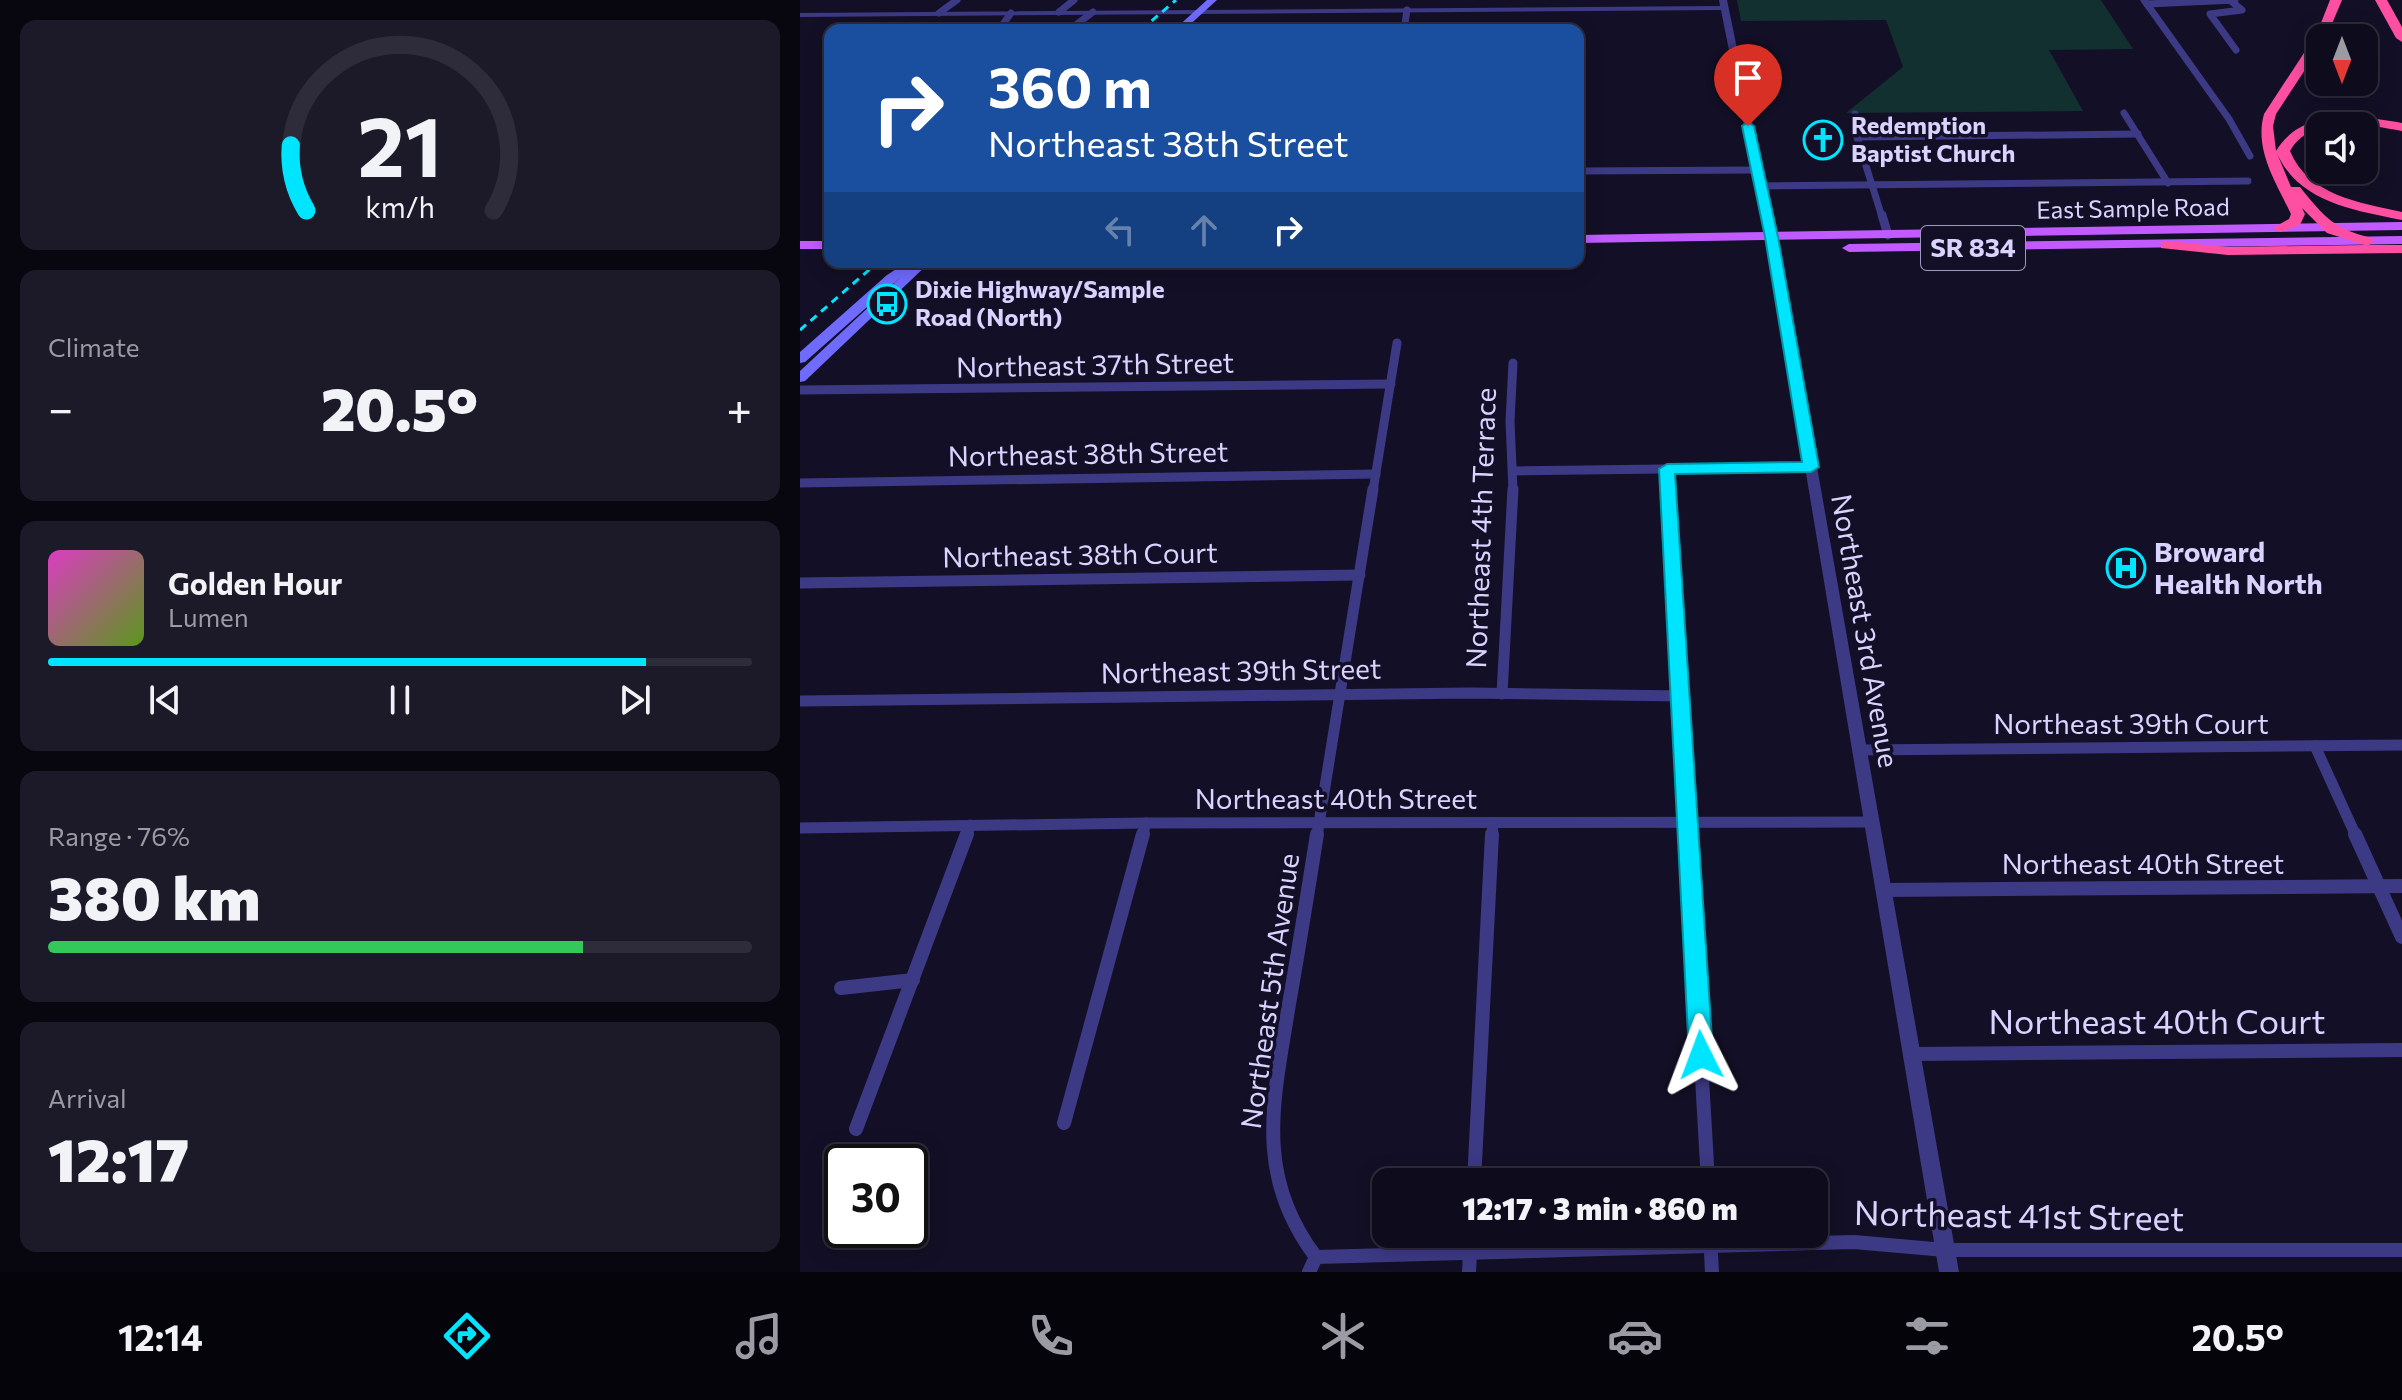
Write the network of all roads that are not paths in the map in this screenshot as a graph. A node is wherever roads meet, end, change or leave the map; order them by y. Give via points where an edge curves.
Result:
1 (957, 0) edge
2 (1074, 0) edge
3 (1212, 0) edge
4 (2233, 0) edge
5 (2336, 0) edge
6 (2381, 0) edge
7 (2393, 0) edge
8 (2146, 2) edge
9 (1724, 4) edge
10 (1407, 10) junction
11 (1059, 12) junction
12 (1093, 12) junction
13 (1201, 12) junction
14 (939, 13) junction
15 (1011, 13) junction
16 (800, 15) edge
17 (2402, 18) edge
18 (1003, 24) edge
19 (1077, 24) edge
20 (1186, 24) edge
21 (1405, 24) edge
22 (2402, 38) edge
23 (2236, 50) dead end
24 (2124, 113) dead end
25 (1855, 114) dead end
26 (2402, 127) edge
27 (2138, 134) junction
28 (1857, 137) junction
29 (2250, 156) dead end
30 (1757, 170) junction
31 (1584, 171) edge
32 (2282, 175) junction
33 (2248, 181) dead end
34 (2168, 183) junction
35 (1873, 185) junction
36 (1762, 186) junction
37 (2402, 216) edge
38 (2402, 226) edge
39 (2326, 227) junction
40 (2280, 228) junction
41 (1888, 235) junction
42 (1584, 239) edge
43 (2402, 240) edge
44 (2369, 241) junction
45 (1772, 243) junction
46 (800, 245) edge
47 (824, 245) edge
48 (2166, 245) junction
49 (2402, 249) edge
50 (1584, 250) edge
51 (824, 257) edge
52 (800, 258) edge
53 (906, 268) edge
54 (918, 268) edge
55 (1397, 343) dead end
56 (800, 359) edge
57 (1513, 363) dead end
58 (800, 378) edge
59 (1391, 384) junction
60 (800, 390) edge
61 (1811, 467) junction
62 (1667, 469) junction
63 (1514, 471) junction
64 (1376, 474) junction
65 (800, 483) edge
66 (1360, 575) junction
67 (800, 583) edge
68 (1340, 694) junction
69 (1502, 694) junction
70 (1682, 696) junction
71 (800, 701) edge
72 (2402, 745) edge
73 (2315, 746) junction
74 (1859, 750) junction
75 (1319, 822) junction
76 (1689, 822) junction
77 (1872, 822) junction
78 (1146, 823) junction
79 (1493, 823) junction
80 (970, 825) junction
81 (800, 828) edge
82 (2402, 886) edge
83 (2379, 887) junction
84 (1884, 890) junction
85 (2402, 937) edge
86 (913, 980) junction
87 (841, 988) dead end
88 (2402, 1050) edge
89 (1912, 1054) junction
90 (1064, 1123) dead end
91 (856, 1129) dead end
92 (1475, 1168) edge
93 (1707, 1168) edge
94 (1828, 1241) edge
95 (1430, 1248) edge
96 (1471, 1248) edge
97 (1711, 1248) edge
98 (1945, 1250) junction
99 (2402, 1250) edge
100 (1312, 1265) edge
101 (1469, 1272) edge
102 (1712, 1272) edge
103 (1949, 1272) edge

1 - 14 street
2 - 11 street
3 - 13 main road
4 - 8 street
4 - 23 street via 2242,10 2210,14
5 - 32 highway via 2323,33 2267,121 2267,144
6 - 22 highway
7 - 17 highway
8 - 29 street
9 - 10 street
9 - 30 street, Northeast 3rd Avenue
10 - 13 street
10 - 21 street
11 - 12 street
11 - 15 street
12 - 13 street
12 - 19 street
13 - 20 main road
14 - 15 street
14 - 16 street
15 - 18 street
24 - 27 street
25 - 28 street
26 - 37 highway via 2352,121 2322,124 2297,132 2283,151 2292,170 2320,191
27 - 28 street
27 - 34 street
28 - 35 street
30 - 31 street
30 - 36 street, Northeast 3rd Avenue
32 - 39 highway
32 - 40 highway via 2298,219
33 - 34 street
34 - 35 street
35 - 36 street
35 - 41 street
36 - 45 street, Northeast 3rd Avenue
38 - 39 main road, East Sample Road / SR 834
39 - 40 main road, East Sample Road / SR 834
39 - 44 highway
40 - 41 main road, East Sample Road / SR 834
41 - 45 main road, East Sample Road / SR 834
42 - 45 main road, East Sample Road / SR 834
43 - 44 main road, East Sample Road / SR 834
44 - 48 main road, East Sample Road / SR 834
45 - 48 main road, East Sample Road / SR 834
45 - 50 main road, East Sample Road / SR 834
45 - 61 street, Northeast 3rd Avenue
46 - 47 main road
48 - 49 highway via 2228,251
51 - 52 main road
53 - 56 main road
54 - 58 main road
55 - 59 street, Northeast 5th Avenue
57 - 63 street, Northeast 4th Terrace
59 - 60 street, Northeast 37th Street
59 - 64 street, Northeast 5th Avenue
61 - 62 street
61 - 74 street, Northeast 3rd Avenue
62 - 63 street
62 - 70 street
63 - 69 street, Northeast 4th Terrace
64 - 65 street, Northeast 38th Street
64 - 66 street, Northeast 5th Avenue
66 - 67 street, Northeast 38th Court
66 - 68 street, Northeast 5th Avenue
68 - 69 street, Northeast 39th Street
68 - 71 street, Northeast 39th Street
68 - 75 street, Northeast 5th Avenue
69 - 70 street, Northeast 39th Street
70 - 76 street
72 - 73 street, Northeast 39th Court
73 - 74 street, Northeast 39th Court
73 - 83 street
74 - 77 street, Northeast 3rd Avenue
75 - 78 street, Northeast 40th Street
75 - 79 street, Northeast 40th Street
75 - 100 street, Northeast 5th Avenue via 1271,1118 1273,1172 1282,1204
76 - 77 street, Northeast 40th Street
76 - 79 street, Northeast 40th Street
76 - 93 street
77 - 84 street, Northeast 3rd Avenue
78 - 80 street, Northeast 40th Street
78 - 90 street
79 - 92 street
80 - 81 street, Northeast 40th Street
80 - 86 street
82 - 83 street, Northeast 40th Street
83 - 84 street, Northeast 40th Street
83 - 85 street
84 - 89 street, Northeast 3rd Avenue
86 - 87 street
86 - 91 street
88 - 89 street, Northeast 40th Court
89 - 98 street, Northeast 3rd Avenue
94 - 98 street, Northeast 41st Street
95 - 100 street, Northeast 41st Street
96 - 101 street
97 - 102 street
98 - 99 street, Northeast 41st Street
98 - 103 street, Northeast 3rd Avenue

